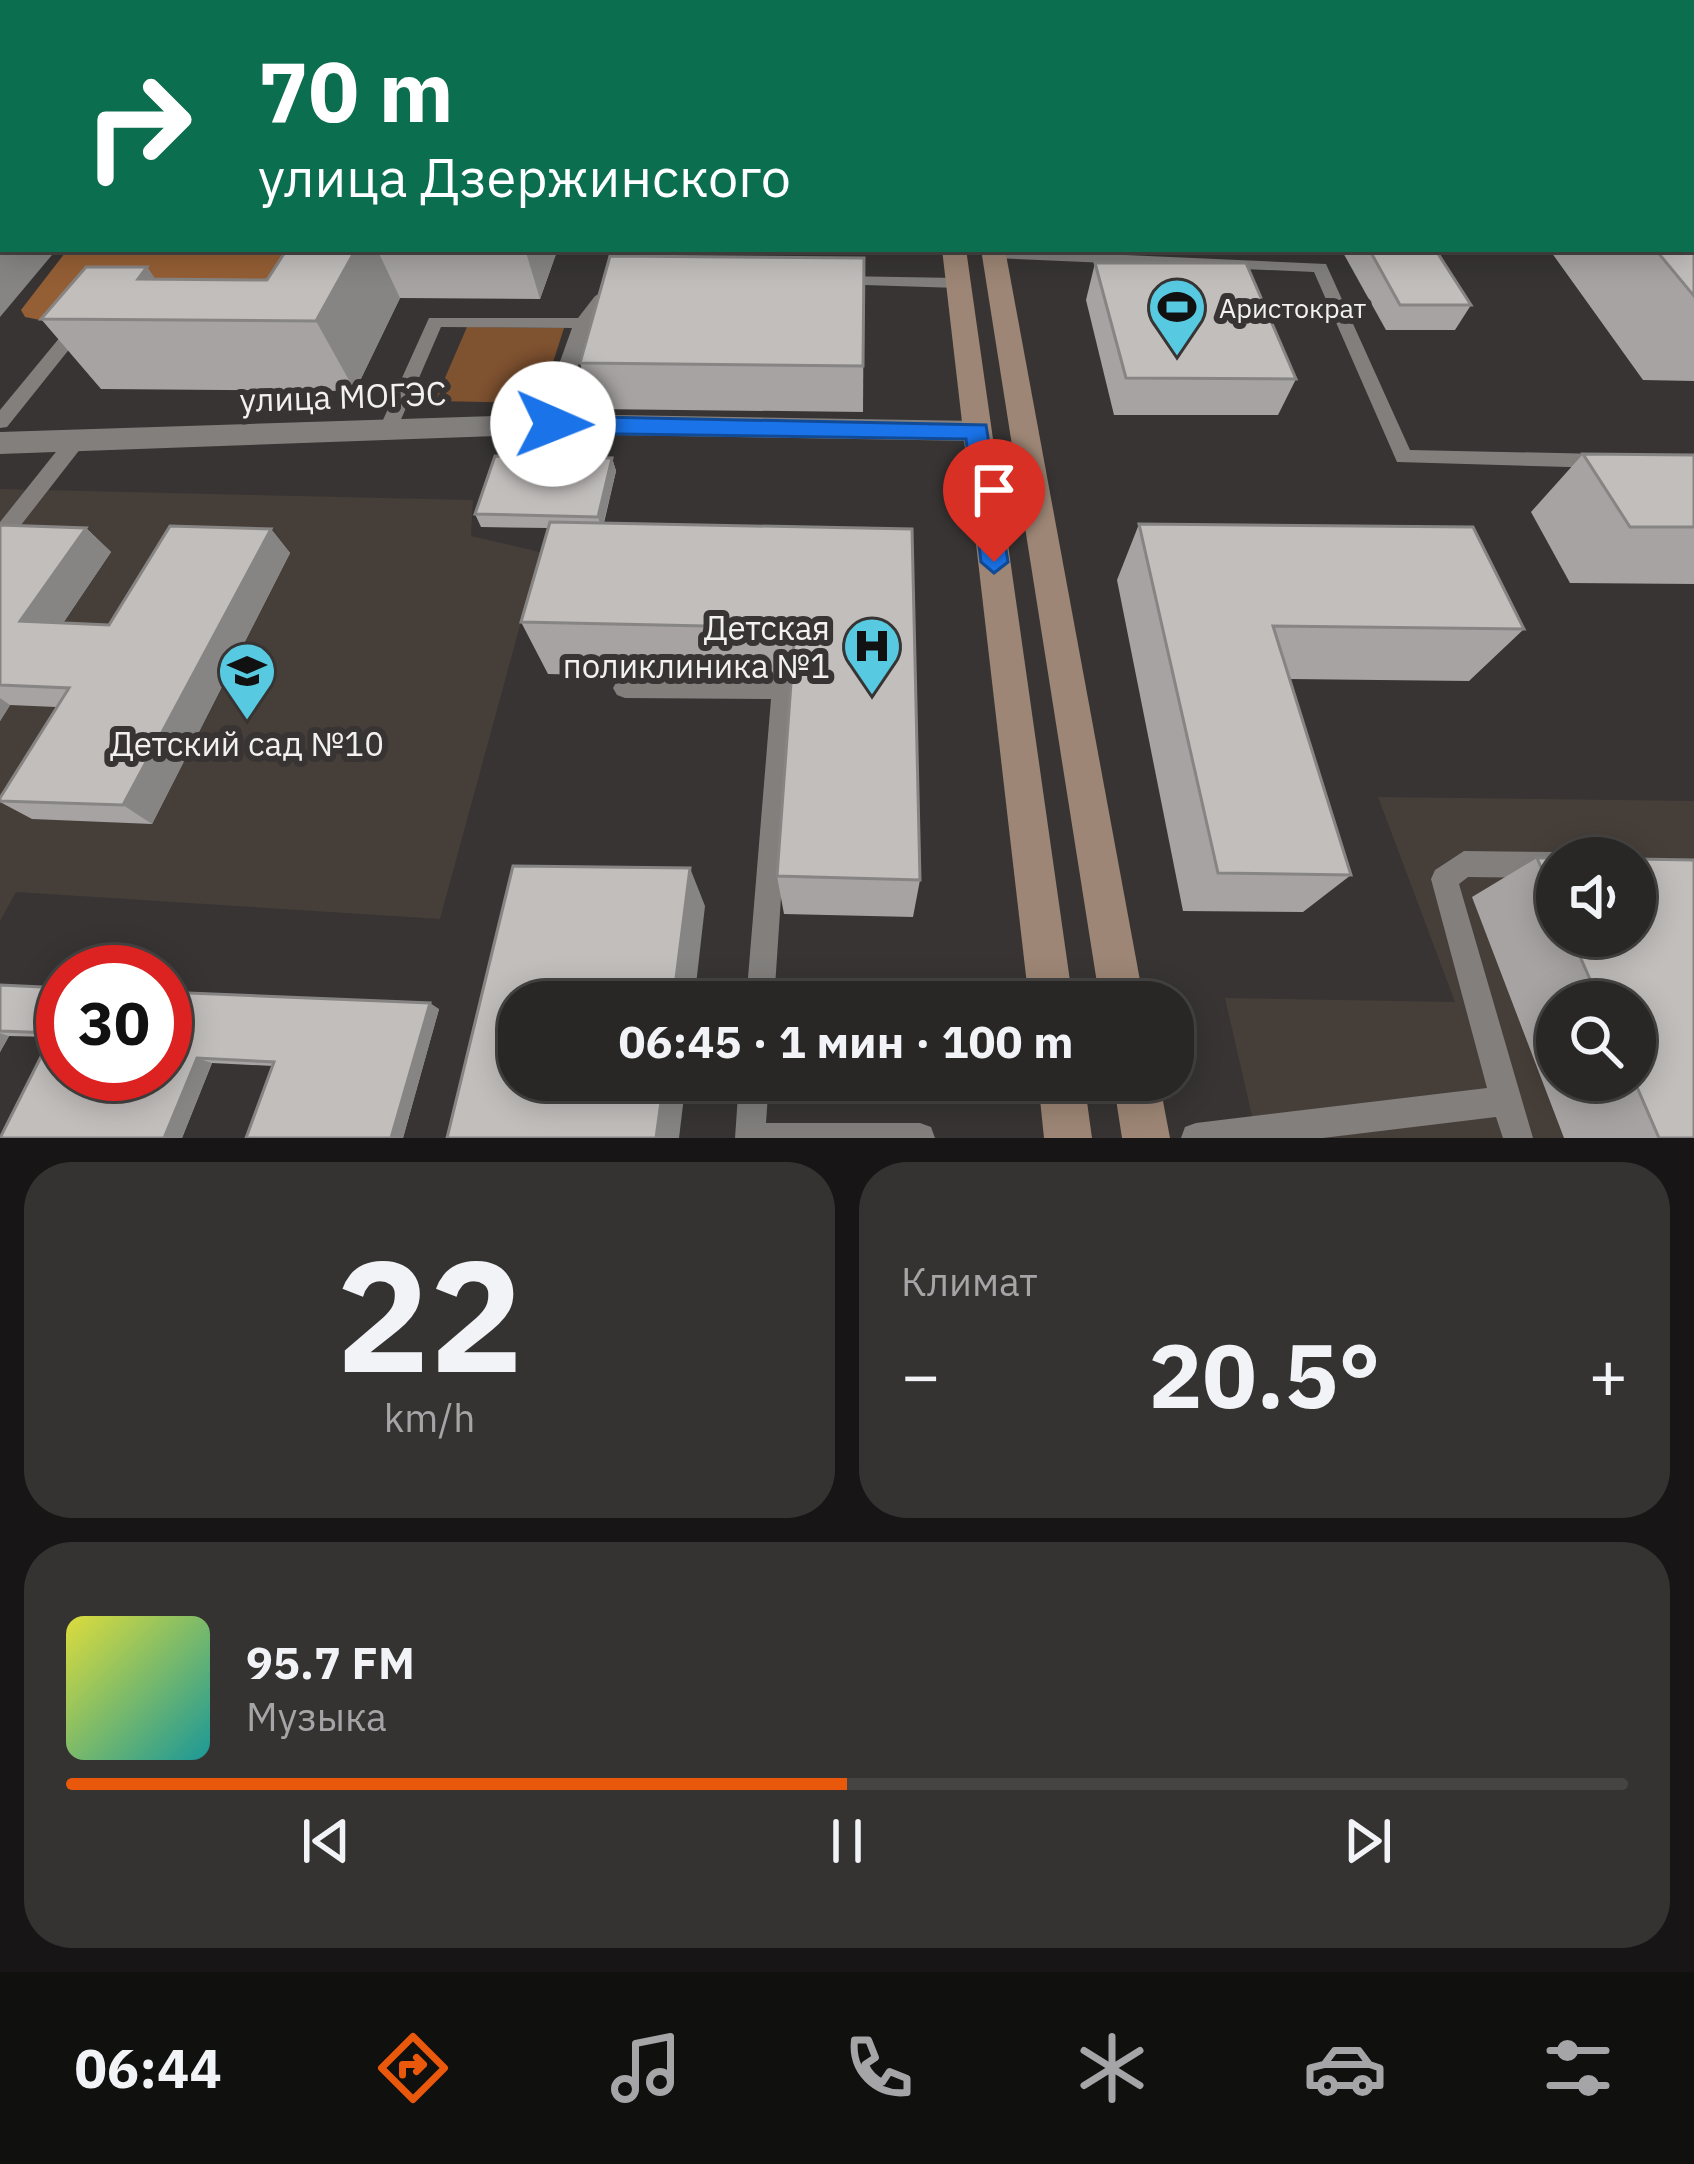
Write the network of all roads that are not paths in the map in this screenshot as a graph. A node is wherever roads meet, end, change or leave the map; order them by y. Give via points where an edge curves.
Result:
1 (954, 252) edge
2 (993, 252) edge
3 (1013, 252) edge
4 (1313, 252) edge
5 (1320, 267) junction
6 (824, 280) edge
7 (635, 283) edge
8 (958, 283) junction
9 (105, 321) edge
10 (580, 323) junction
11 (0, 422) edge
12 (553, 424) junction
13 (387, 430) junction
14 (977, 431) junction
15 (0, 443) edge
16 (74, 443) junction
17 (1627, 461) edge
18 (0, 537) edge
19 (626, 688) dead end
20 (1536, 865) edge
21 (762, 981) edge
22 (1048, 981) edge
23 (1118, 981) edge
24 (1505, 1100) junction
25 (752, 1101) edge
26 (1064, 1101) edge
27 (1140, 1101) edge
28 (750, 1136) edge
29 (920, 1138) edge
30 (1068, 1138) edge
31 (1146, 1138) edge
32 (1196, 1138) edge
33 (1518, 1138) edge

1 - 8 main road
2 - 23 main road
3 - 5 lane
4 - 5 lane
5 - 17 lane via 1405,457
6 - 8 lane
7 - 10 lane via 611,292
8 - 14 main road
9 - 11 lane via 83,321
10 - 12 lane
10 - 13 lane via 435,322
12 - 13 street, улица МОГЭС
12 - 14 street, улица МОГЭС
13 - 16 street, улица МОГЭС
14 - 22 main road
15 - 16 street, улица МОГЭС
16 - 18 lane
19 - 21 lane via 783,688
20 - 24 lane via 1464,864 1444,879
24 - 32 lane
24 - 33 lane
25 - 28 lane
26 - 30 main road
27 - 31 main road
28 - 29 lane

